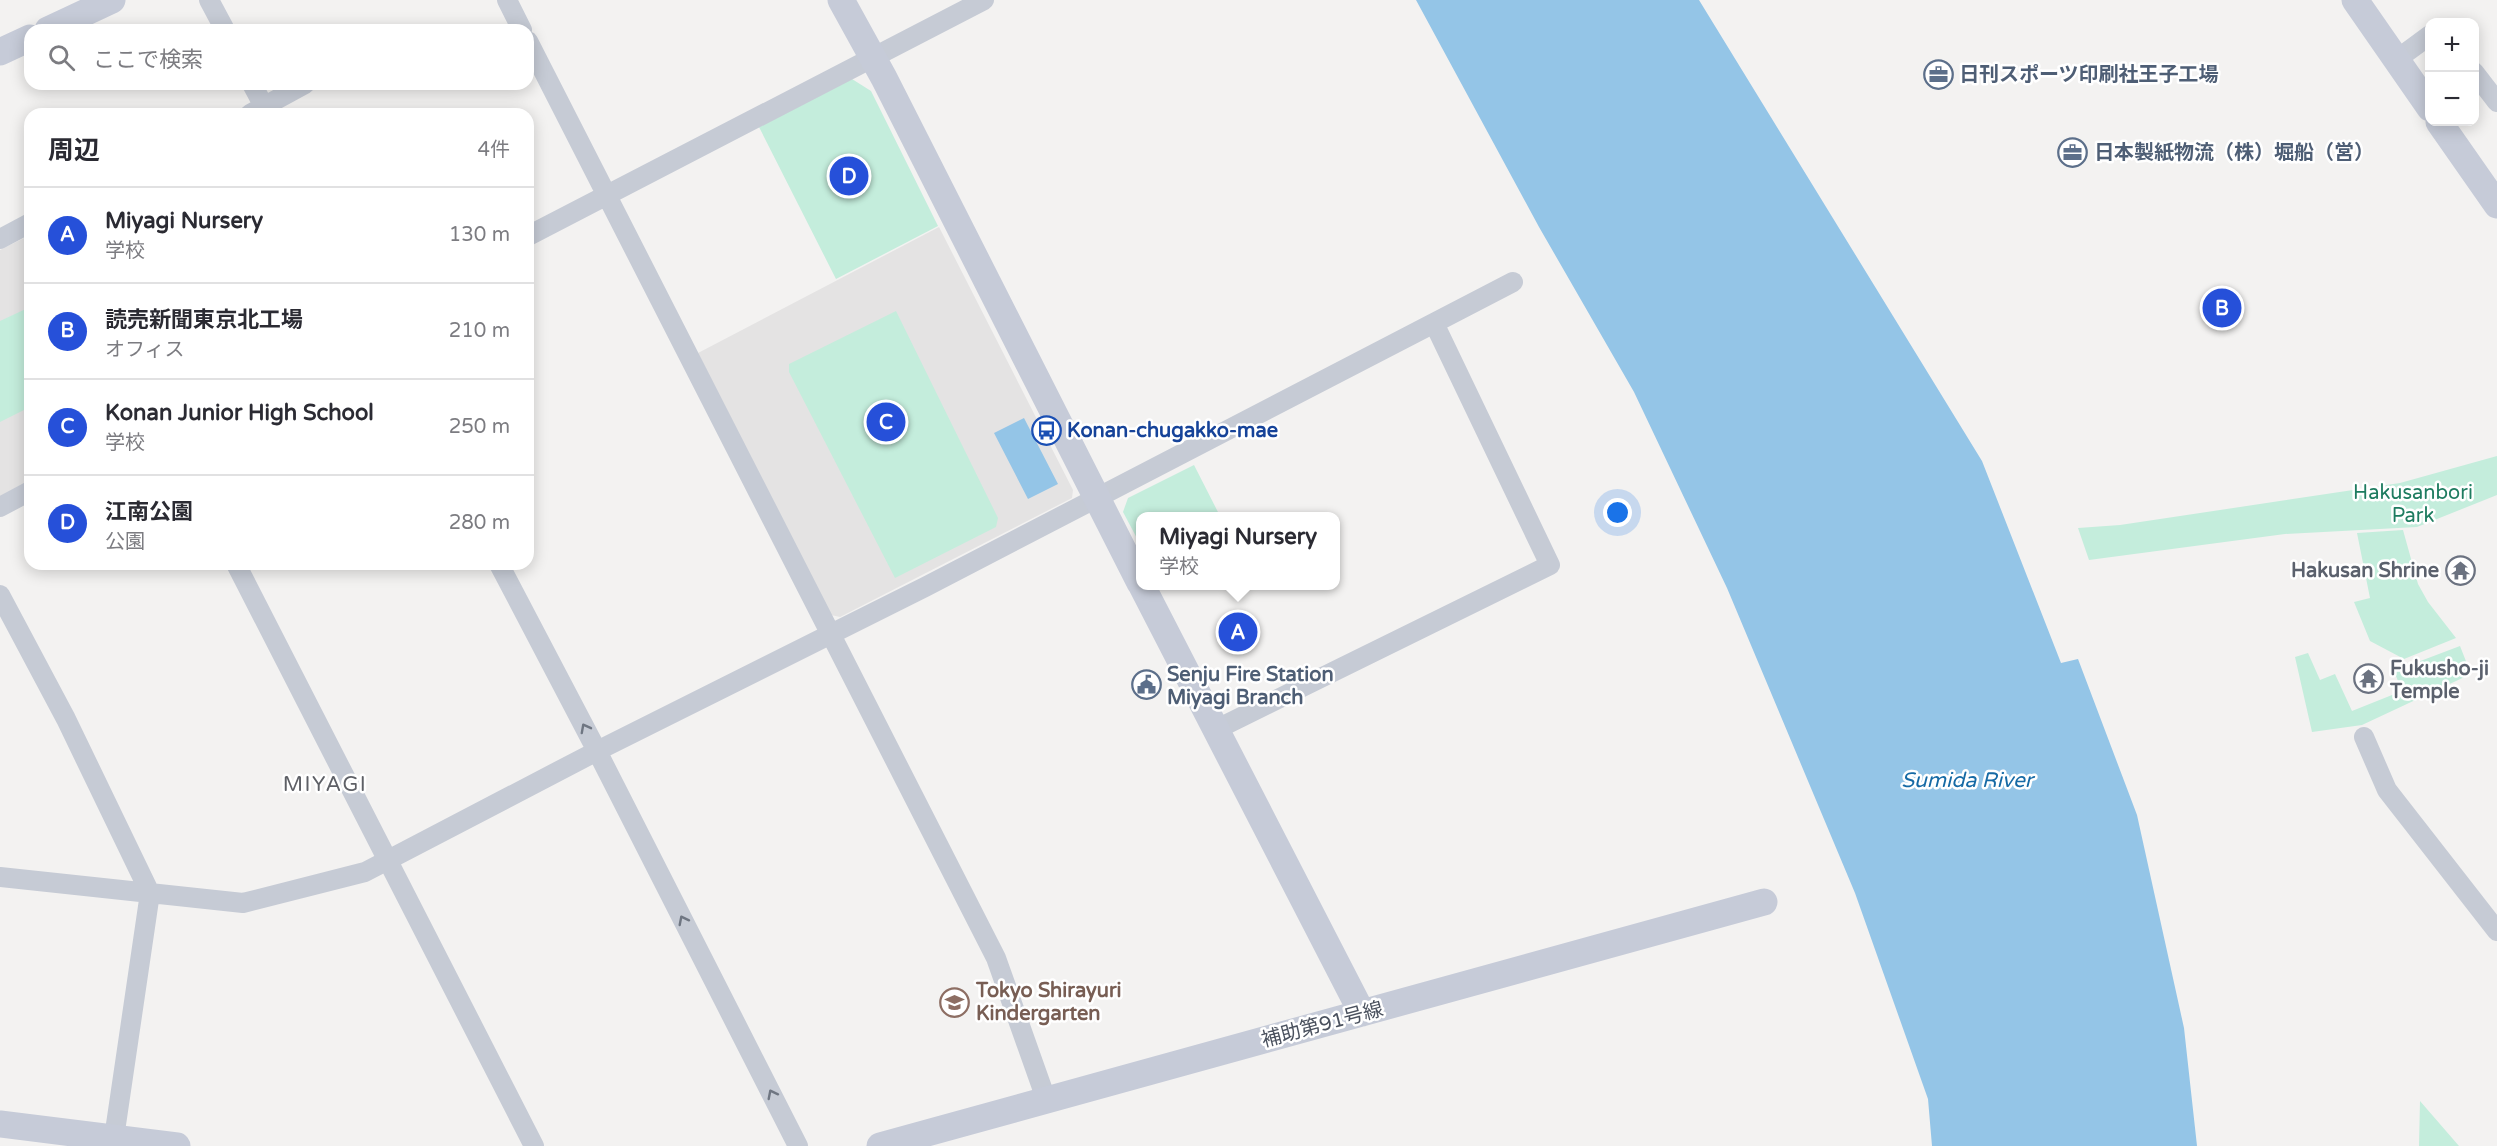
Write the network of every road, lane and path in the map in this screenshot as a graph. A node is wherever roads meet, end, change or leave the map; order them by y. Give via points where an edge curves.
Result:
1 (112, 0) edge
2 (209, 0) edge
3 (507, 0) edge
4 (841, 0) edge
5 (2355, 0) edge
6 (973, 2) edge
7 (61, 24) edge
8 (222, 24) edge
9 (519, 24) edge
10 (2425, 39) edge
11 (24, 41) edge
12 (0, 52) edge
13 (534, 53) edge
14 (873, 59) junction
15 (2396, 60) junction
16 (2479, 77) edge
17 (254, 90) edge
18 (296, 90) edge
19 (2425, 101) edge
20 (2497, 102) edge
21 (260, 108) edge
22 (267, 108) edge
23 (2442, 126) edge
24 (606, 196) junction
25 (2497, 205) edge
26 (24, 226) edge
27 (534, 233) edge
28 (0, 239) edge
29 (1513, 282) dead end
30 (1434, 323) junction
31 (24, 494) edge
32 (1097, 497) junction
33 (0, 507) edge
34 (239, 570) edge
35 (502, 570) edge
36 (1136, 574) edge
37 (1144, 590) edge
38 (0, 595) edge
39 (831, 634) junction
40 (1215, 730) junction
41 (2364, 737) dead end
42 (597, 751) junction
43 (387, 860) junction
44 (0, 877) edge
45 (150, 893) junction
46 (1764, 902) dead end
47 (2497, 931) edge
48 (1362, 1013) junction
49 (1046, 1099) junction
50 (0, 1124) edge
51 (114, 1138) junction
52 (177, 1146) edge
53 (534, 1146) edge
54 (798, 1146) edge
55 (880, 1146) edge

1 - 7 street
2 - 8 street
3 - 9 street
4 - 14 street
5 - 15 street
6 - 14 street
10 - 15 street
11 - 12 street
13 - 24 street
14 - 24 street
14 - 32 street
15 - 19 street
16 - 20 street
17 - 21 street
18 - 22 street
23 - 25 street
24 - 27 street
24 - 39 street
26 - 28 street
29 - 30 street
30 - 32 street
30 - 40 street via 1550,565
31 - 33 street
32 - 36 street
32 - 39 street
34 - 43 street
42 -> 35 street
37 - 40 street
38 - 45 street via 66,719
39 - 42 street
39 - 49 street via 996,958
40 - 48 street
41 - 47 street via 2387,790
42 - 43 street
54 -> 42 street
43 - 45 street via 365,872 243,903
43 - 53 street
44 - 45 street
45 - 51 street
46 - 48 street, 補助第91号線
48 - 49 street, 補助第91号線
49 - 55 street, 補助第91号線
50 - 51 street
51 - 52 street

